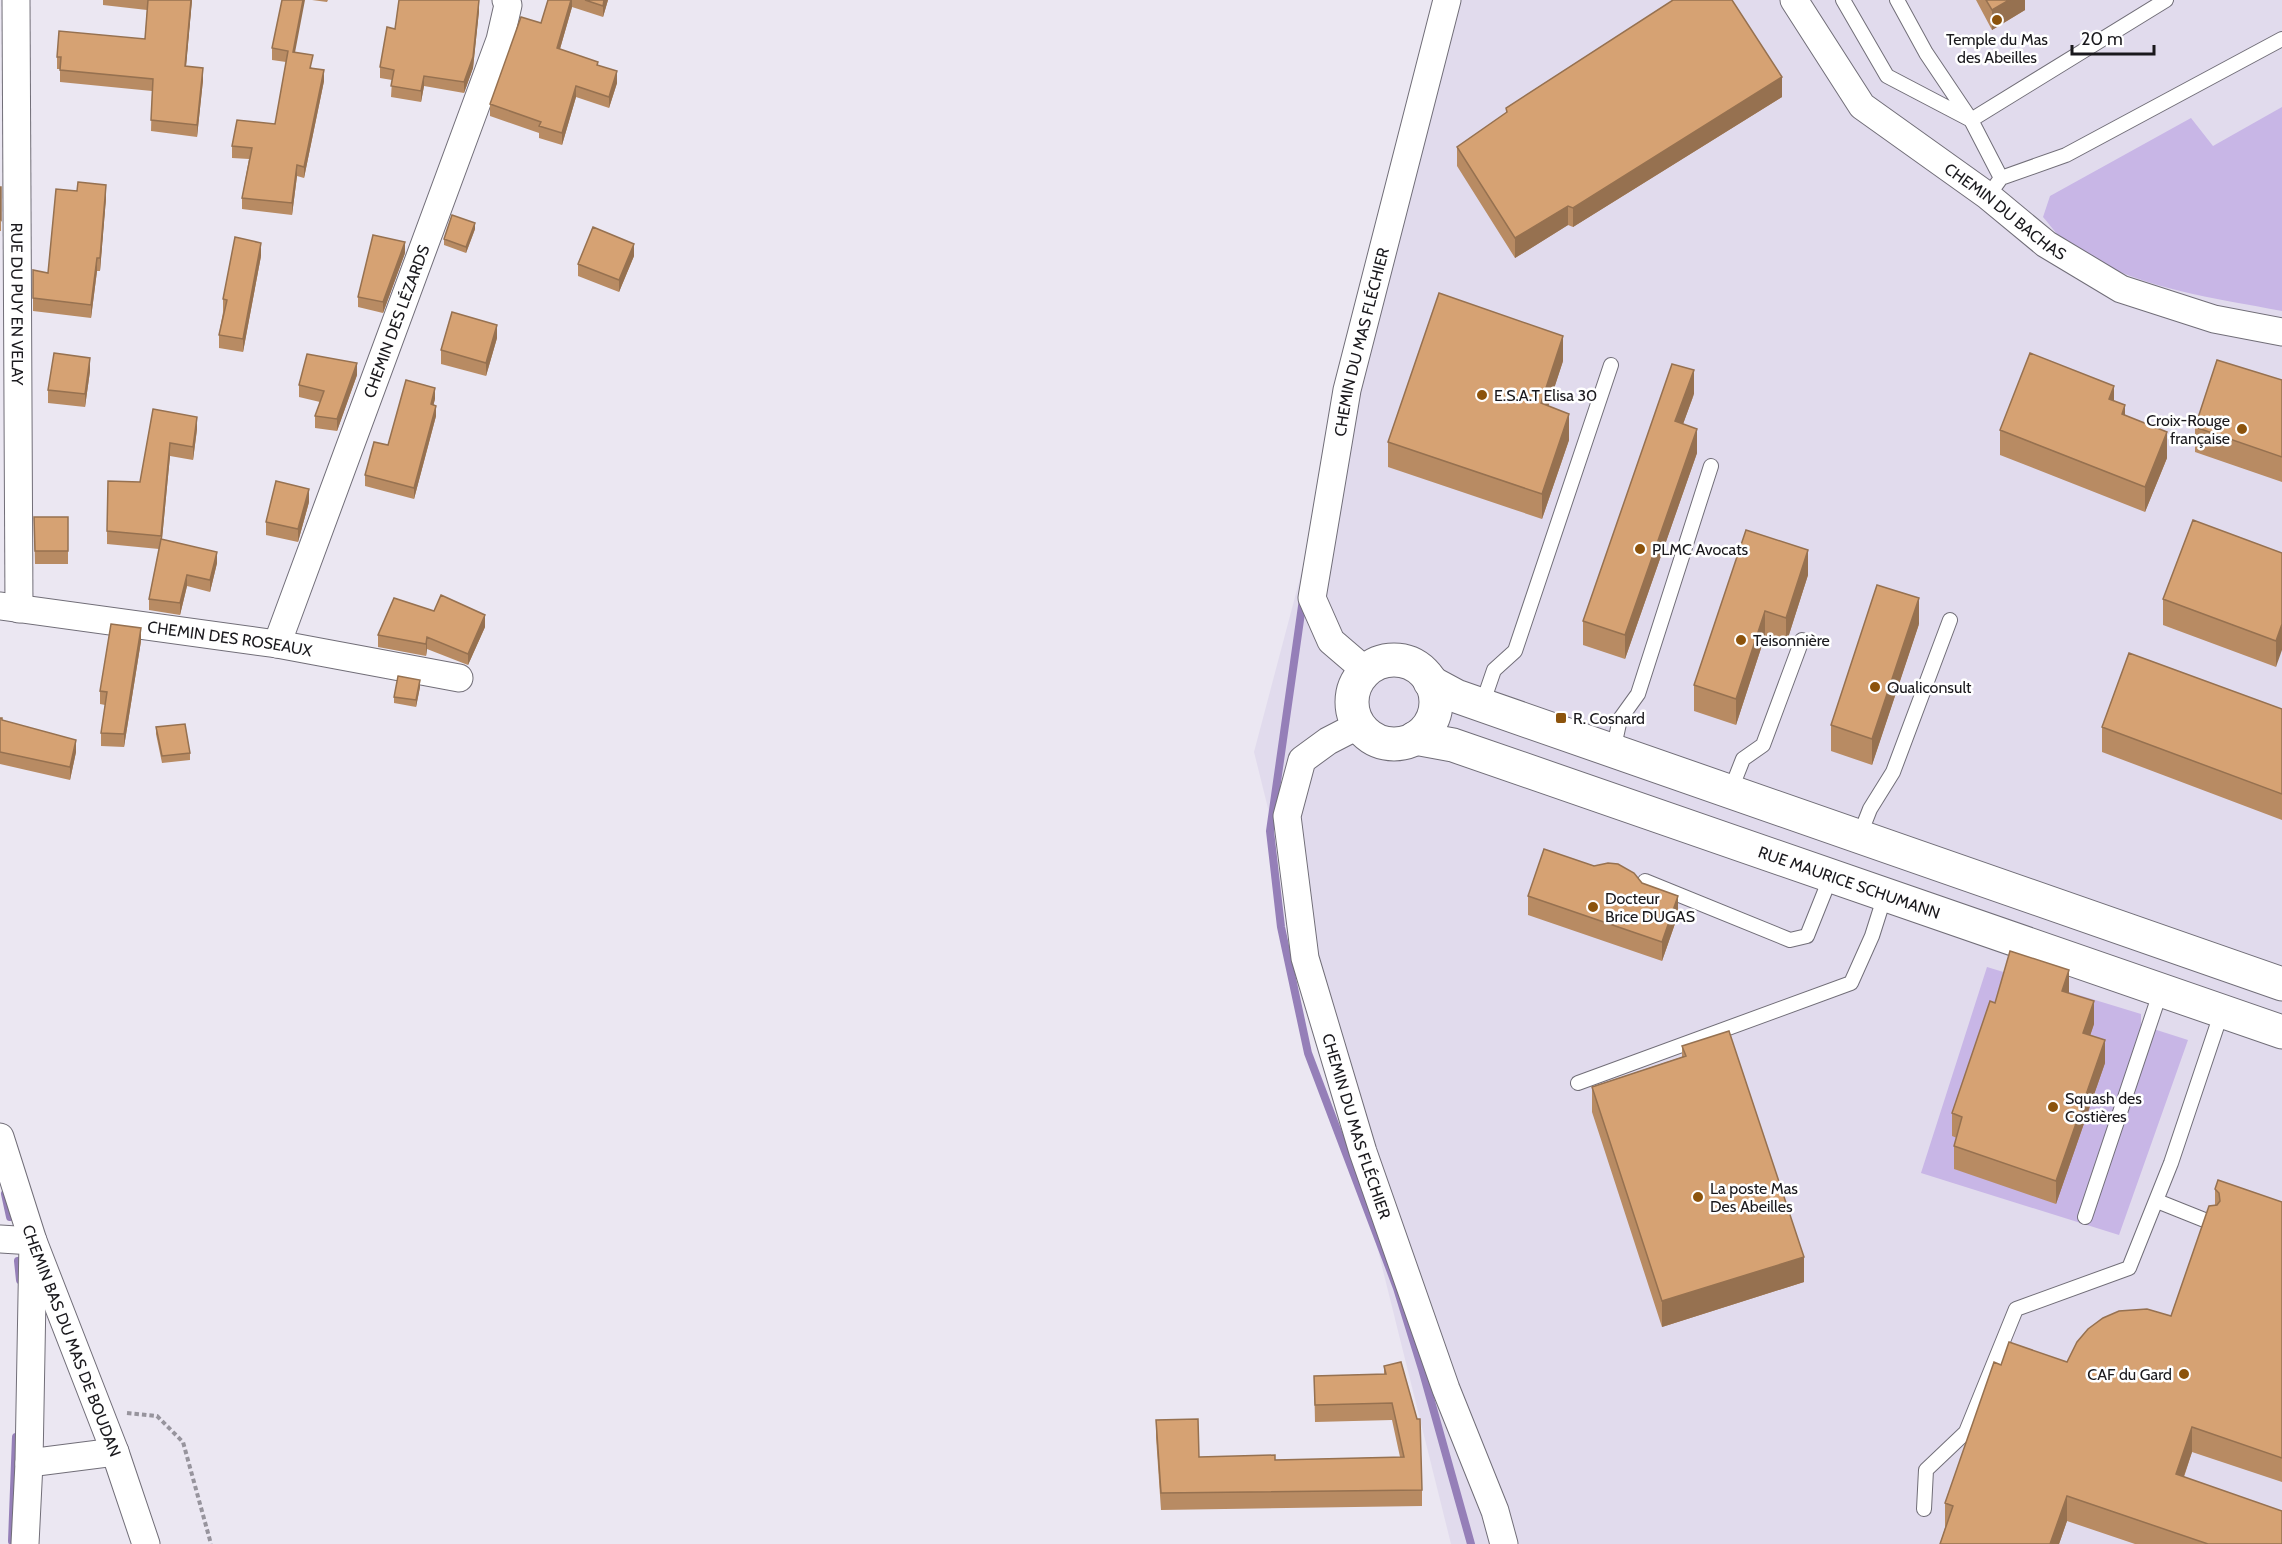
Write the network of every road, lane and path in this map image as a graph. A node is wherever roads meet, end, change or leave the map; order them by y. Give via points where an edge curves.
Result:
1 (16, 0) edge
2 (506, 0) edge
3 (1447, 0) edge
4 (1794, 0) edge
5 (1843, 0) edge
6 (1897, 0) edge
7 (2162, 1) edge
8 (2282, 39) edge
9 (1971, 120) junction
10 (1995, 187) junction
11 (2282, 332) edge
12 (1611, 365) dead end
13 (1711, 466) dead end
14 (9, 607) edge
15 (1950, 620) dead end
16 (1802, 640) dead end
17 (277, 644) junction
18 (1366, 671) junction
19 (459, 678) dead end
20 (1430, 682) junction
21 (1482, 705) junction
22 (1359, 725) junction
23 (1415, 738) junction
24 (1613, 751) junction
25 (1730, 792) junction
26 (1859, 837) junction
27 (1831, 876) junction
28 (1645, 881) edge
29 (1884, 895) junction
30 (2282, 984) edge
31 (2161, 990) junction
32 (2222, 1011) junction
33 (2282, 1032) edge
34 (1578, 1083) dead end
35 (0, 1137) edge
36 (2157, 1201) junction
37 (2085, 1217) dead end
38 (2212, 1223) edge
39 (0, 1239) edge
40 (33, 1242) junction
41 (103, 1420) junction
42 (115, 1452) junction
43 (29, 1463) junction
44 (1924, 1509) dead end
45 (25, 1544) edge
46 (146, 1544) edge
47 (211, 1544) edge
48 (1504, 1544) edge

1 - 14 street, RUE DU PUY EN VELAY
2 - 17 street, CHEMIN DES LÉZARDS via 500,40
3 - 18 street, CHEMIN DU MAS FLÉCHIER via 1347,390 1312,598 1331,641
4 - 10 street, CHEMIN DU BACHAS via 1862,106
5 - 9 lane via 1887,76
6 - 9 lane via 1926,53
7 - 9 lane
8 - 10 lane via 2066,155
9 - 10 lane
10 - 11 street, CHEMIN DU BACHAS via 2046,244 2121,289 2214,319
12 - 21 lane via 1515,651 1494,670
13 - 24 lane via 1638,694 1620,719
14 - 17 street, CHEMIN DES ROSEAUX
15 - 26 lane via 1893,772 1870,809
16 - 25 lane via 1763,745 1743,759
17 - 19 street, CHEMIN DES ROSEAUX
18 - 20 main road via 1397,660 1416,667
18 - 22 main road via 1352,697
20 - 21 main road
20 - 23 main road via 1435,710 1431,721
21 - 24 main road
22 - 23 main road via 1370,737 1384,743
22 - 48 street, CHEMIN DU MAS FLÉCHIER via 1302,760 1287,816 1305,958 1363,1152
23 - 27 main road, RUE MAURICE SCHUMANN via 1453,745
24 - 25 main road
25 - 26 main road
26 - 30 main road
27 - 28 lane via 1807,936 1790,940
27 - 29 main road, RUE MAURICE SCHUMANN
29 - 31 main road, RUE MAURICE SCHUMANN
29 - 34 lane via 1872,936 1851,982
31 - 32 main road, RUE MAURICE SCHUMANN
31 - 37 lane
32 - 33 main road, RUE MAURICE SCHUMANN
32 - 36 lane
35 - 40 street, CHEMIN BAS DU MAS DE BOUDAN
36 - 38 lane
36 - 44 lane via 2129,1268 2016,1309 1966,1432 1926,1470
39 - 40 street
40 - 41 street, CHEMIN BAS DU MAS DE BOUDAN
40 - 43 street
41 - 42 street, CHEMIN BAS DU MAS DE BOUDAN
41 - 47 path via 128,1412 157,1416 183,1442
42 - 43 street
42 - 46 street, CHEMIN BAS DU MAS DE BOUDAN
43 - 45 street

